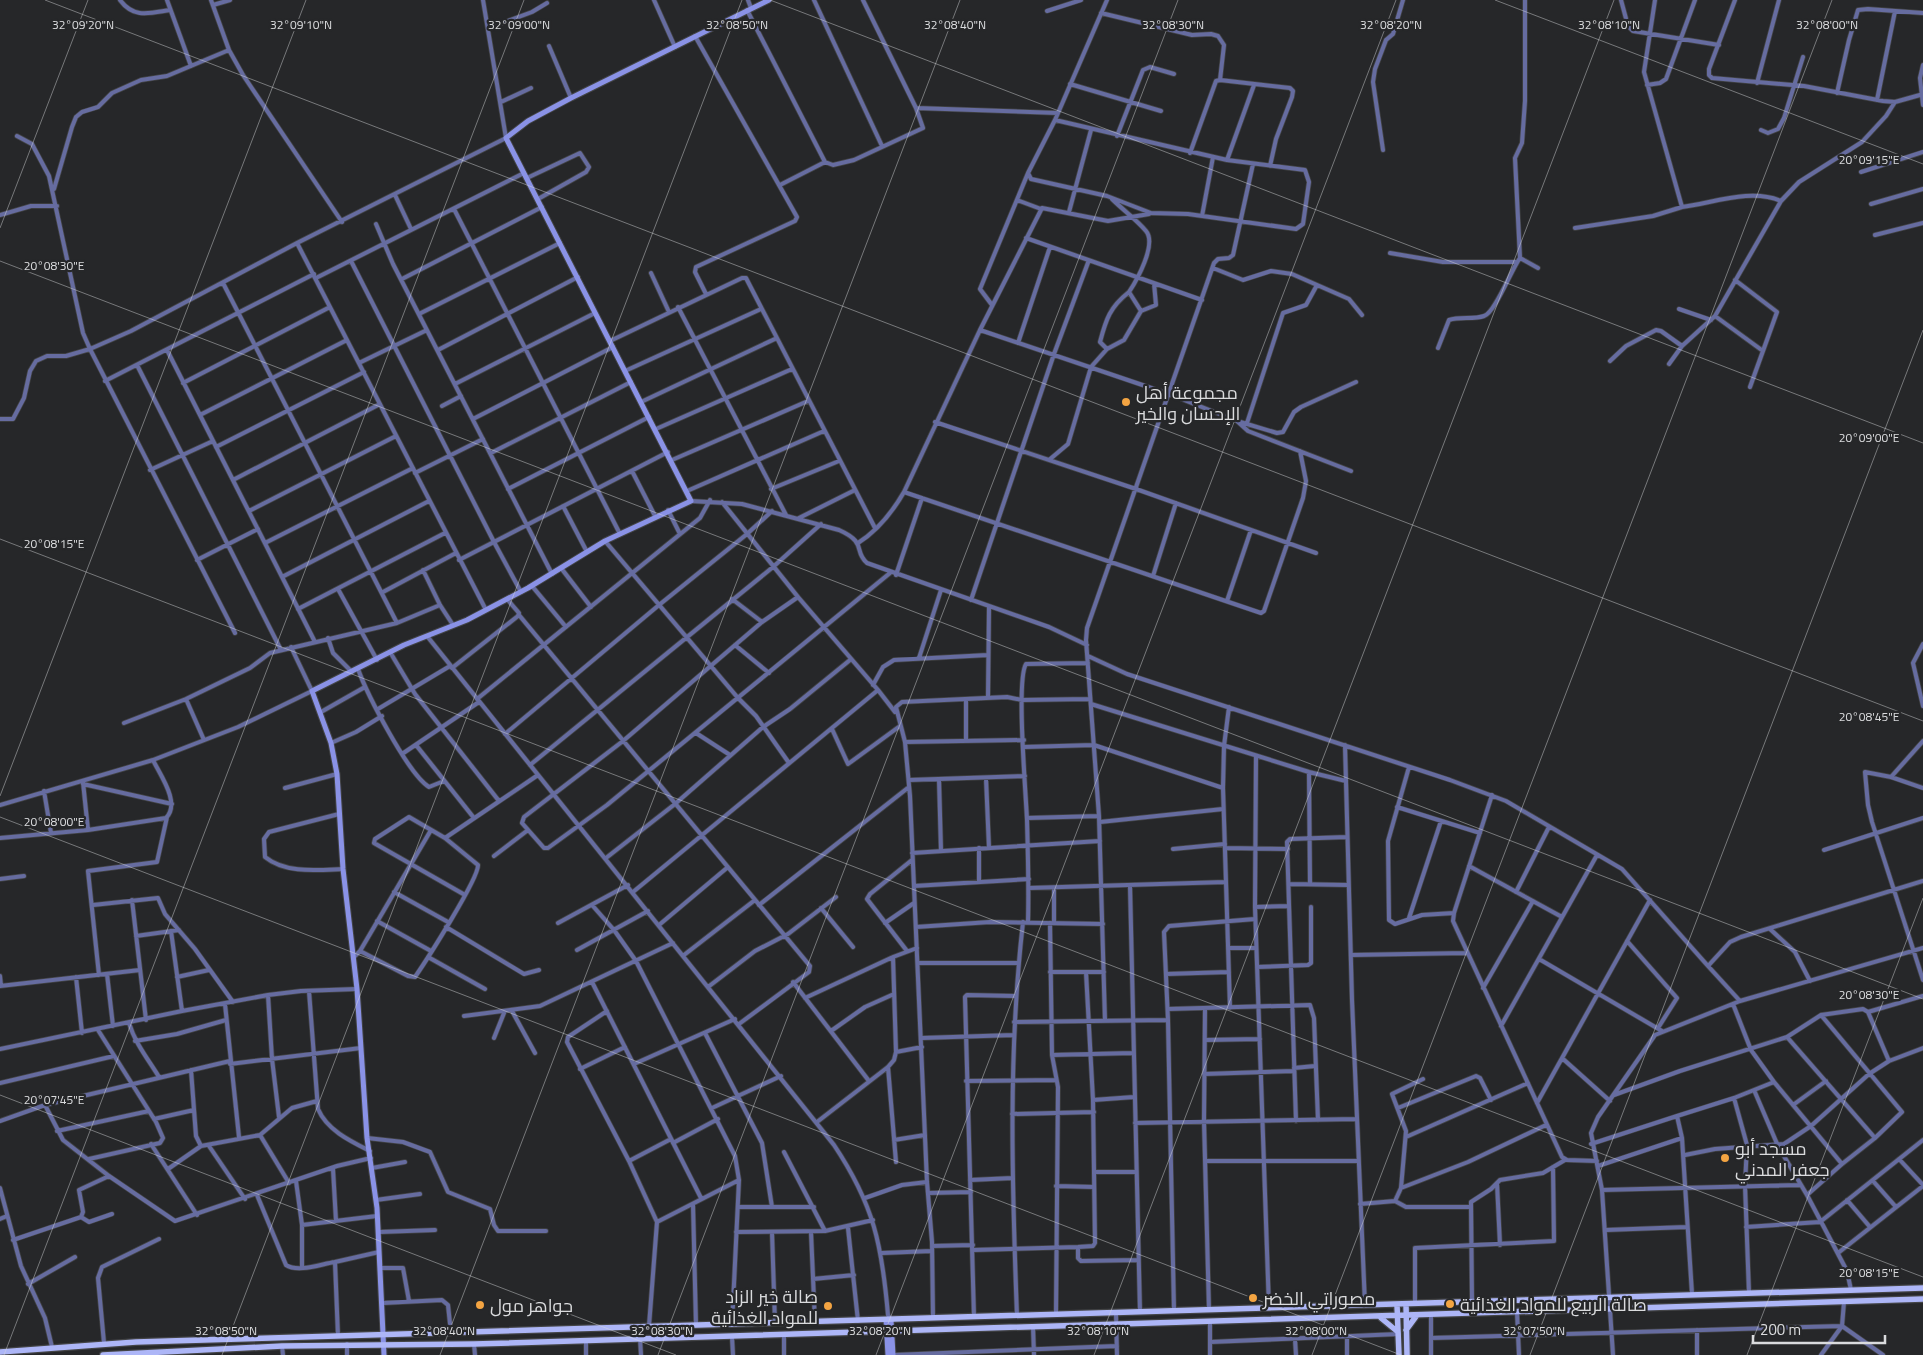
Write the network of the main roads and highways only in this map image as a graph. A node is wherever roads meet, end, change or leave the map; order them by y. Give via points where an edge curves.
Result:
1 (1923, 1288) edge
2 (1923, 1299) edge
3 (1406, 1304) junction
4 (1397, 1305) junction
5 (1417, 1315) junction
6 (1397, 1316) junction
7 (1406, 1316) junction
8 (1379, 1317) junction
9 (1406, 1330) junction
10 (1399, 1333) junction
11 (0, 1352) edge
12 (103, 1355) edge
13 (1399, 1355) edge
14 (1406, 1355) edge

1 - 3 main road
2 - 5 main road
3 - 4 main road
3 - 7 main road
4 - 6 main road
4 - 11 main road via 104,1343
5 - 7 main road
5 - 9 main road
6 - 7 main road
6 - 8 main road
6 - 10 main road
7 - 9 main road
8 - 10 main road
8 - 12 main road via 474,1344 346,1344
9 - 14 main road
10 - 13 main road

